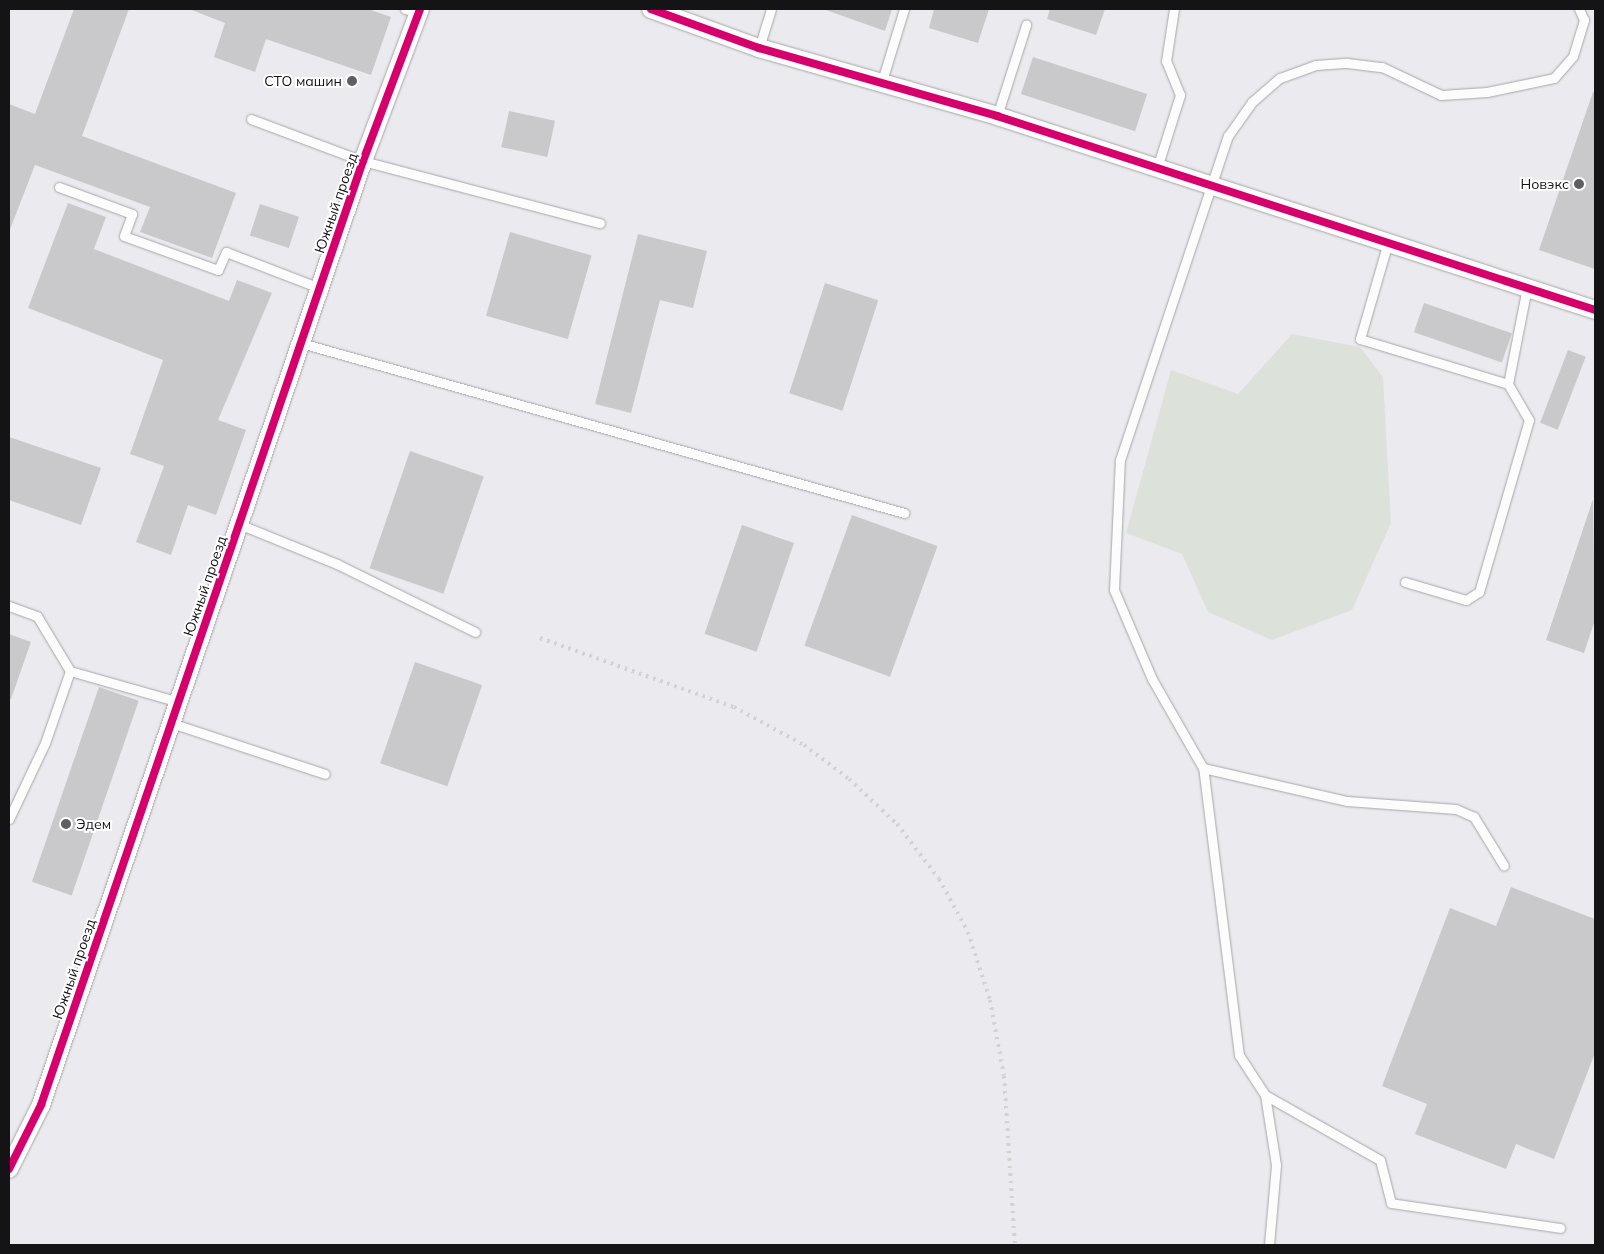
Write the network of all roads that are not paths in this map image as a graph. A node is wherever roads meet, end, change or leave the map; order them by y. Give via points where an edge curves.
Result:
1 (651, 9) edge
2 (772, 9) edge
3 (904, 9) edge
4 (1174, 9) edge
5 (1579, 9) edge
6 (415, 10) edge
7 (1026, 25) dead end
8 (759, 48) junction
9 (882, 81) junction
10 (997, 116) junction
11 (251, 119) dead end
12 (364, 161) junction
13 (1157, 168) junction
14 (1212, 184) junction
15 (59, 187) dead end
16 (600, 223) dead end
17 (1388, 242) junction
18 (1527, 287) junction
19 (320, 288) junction
20 (1595, 310) edge
21 (301, 343) junction
22 (1508, 384) junction
23 (904, 513) dead end
24 (239, 524) junction
25 (1405, 582) dead end
26 (9, 606) edge
27 (475, 632) dead end
28 (70, 671) junction
29 (178, 702) junction
30 (171, 723) junction
31 (1203, 768) junction
32 (325, 774) dead end
33 (9, 819) edge
34 (1504, 866) dead end
35 (1265, 1095) junction
36 (9, 1169) edge
37 (1560, 1228) dead end
38 (1269, 1245) edge

1 - 8 street
2 - 8 lane
3 - 9 lane
4 - 13 lane via 1166,61 1180,95
5 - 14 lane via 1584,20 1573,56 1554,78 1487,92 1441,95 1382,67 1347,63 1316,65 1280,78 1252,102 1228,136
6 - 12 street, Южный проезд
7 - 10 lane
8 - 9 street
9 - 10 street
10 - 13 street
11 - 12 lane
12 - 16 lane
12 - 19 street, Южный проезд
13 - 14 street
14 - 17 street
14 - 31 lane via 1120,460 1114,521 1114,590 1152,679
15 - 19 lane via 132,214 124,236 218,270 226,252
17 - 18 street
17 - 22 lane via 1360,339
18 - 20 street
18 - 22 lane
19 - 21 street, Южный проезд
21 - 23 lane
21 - 24 street, Южный проезд
22 - 25 lane via 1529,420 1479,592 1466,600
24 - 27 lane via 337,564
24 - 29 street, Южный проезд
26 - 28 lane via 37,616
28 - 29 lane
28 - 33 lane via 45,743
29 - 30 street, Южный проезд
30 - 32 lane
30 - 36 street, Южный проезд via 41,1105
31 - 34 lane via 1347,801 1456,809 1474,818
31 - 35 lane via 1239,1055
35 - 37 lane via 1380,1160 1391,1203
35 - 38 lane via 1276,1165

